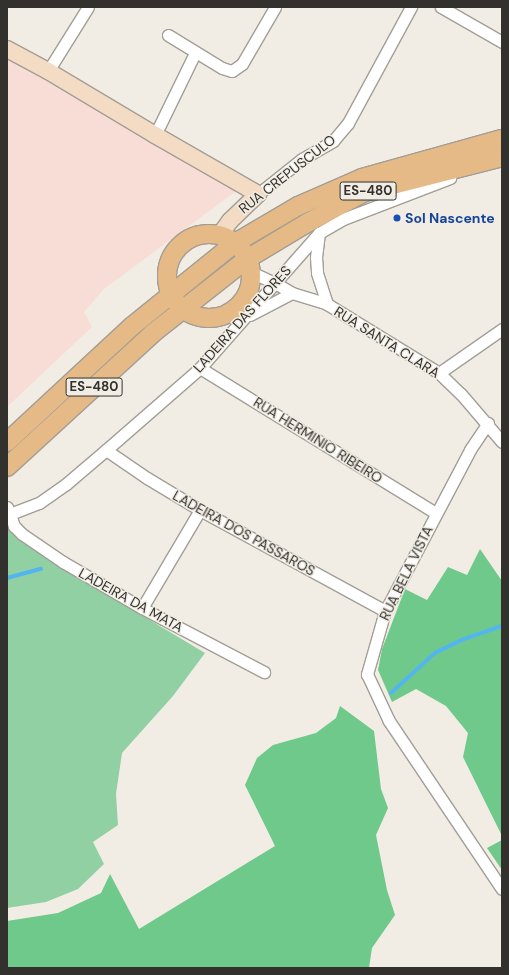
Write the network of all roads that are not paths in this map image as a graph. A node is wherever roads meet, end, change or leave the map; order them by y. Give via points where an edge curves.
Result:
1 (88, 7) edge
2 (275, 7) edge
3 (411, 7) edge
4 (441, 7) edge
5 (168, 36) dead end
6 (502, 42) edge
7 (7, 49) edge
8 (195, 53) junction
9 (48, 71) junction
10 (155, 135) junction
11 (502, 139) edge
12 (502, 158) edge
13 (258, 194) junction
14 (319, 233) junction
15 (228, 239) junction
16 (249, 266) junction
17 (275, 283) junction
18 (292, 293) junction
19 (171, 294) junction
20 (327, 304) junction
21 (183, 308) junction
22 (238, 314) junction
23 (502, 329) edge
24 (200, 368) junction
25 (439, 373) junction
26 (488, 423) junction
27 (7, 442) edge
28 (502, 442) edge
29 (106, 450) junction
30 (7, 467) edge
31 (8, 510) edge
32 (200, 510) junction
33 (436, 513) junction
34 (142, 608) junction
35 (385, 611) junction
36 (264, 672) dead end
37 (502, 889) edge

1 - 9 street
2 - 8 street via 239,68 227,70
3 - 13 street, RUA CREPUSCULO via 348,123 333,141 302,159
4 - 6 street
5 - 8 street
7 - 9 street
8 - 10 street
9 - 10 street
10 - 13 street
11 - 15 main road, ES-480 via 362,178
12 - 14 street, LADEIRA DAS FLORES via 343,219
12 - 16 main road, ES-480 via 365,192 307,223
13 - 15 street, RUA CREPUSCULO via 230,221
14 - 17 street, LADEIRA DAS FLORES
14 - 20 street via 317,274
15 - 16 main road
15 - 19 main road, ES-480
15 - 19 main road via 206,234 197,235 178,248 170,260 168,269
16 - 17 street, RUA SANTA CLARA
16 - 21 main road, ES-480
16 - 22 main road via 248,291
17 - 18 street, RUA SANTA CLARA
17 - 22 street, LADEIRA DAS FLORES
18 - 20 street, RUA SANTA CLARA
18 - 22 street
19 - 21 main road
19 - 27 main road, ES-480 via 90,364
20 - 25 street, RUA SANTA CLARA
21 - 22 main road via 198,316
21 - 30 main road, ES-480
22 - 24 street, LADEIRA DAS FLORES
23 - 25 street
24 - 29 street, LADEIRA DAS FLORES
24 - 33 street, RUA HERMINIO RIBEIRO
25 - 26 street, RUA SANTA CLARA
26 - 28 street, RUA SANTA CLARA
26 - 33 street, RUA BELA VISTA via 470,450
29 - 31 street, LADEIRA DAS FLORES via 39,503
29 - 32 street, LADEIRA DOS PASSAROS
31 - 34 street, LADEIRA DA MATA via 14,526 32,541
32 - 34 street
32 - 35 street, LADEIRA DOS PASSAROS
33 - 35 street, RUA BELA VISTA
34 - 36 street, LADEIRA DA MATA
35 - 37 street, RUA BELA VISTA via 367,674 389,721

